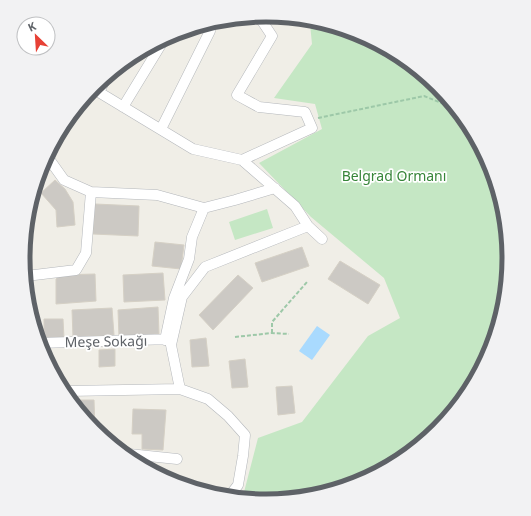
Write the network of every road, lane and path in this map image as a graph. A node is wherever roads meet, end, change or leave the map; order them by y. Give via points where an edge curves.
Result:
1 (263, 22) edge
2 (210, 31) dead end
3 (159, 47) edge
4 (99, 91) edge
5 (444, 104) edge
6 (123, 106) junction
7 (309, 120) junction
8 (161, 129) junction
9 (242, 160) junction
10 (50, 161) edge
11 (275, 188) junction
12 (91, 192) junction
13 (204, 208) junction
14 (308, 226) junction
15 (322, 239) dead end
16 (30, 275) edge
17 (306, 282) dead end
18 (272, 333) junction
19 (289, 334) dead end
20 (235, 337) dead end
21 (169, 340) junction
22 (45, 343) edge
23 (180, 389) junction
24 (71, 392) edge
25 (135, 455) edge
26 (177, 459) dead end
27 (233, 492) edge

1 - 7 street via 272,36 237,95 259,107 305,112
2 - 8 street
3 - 6 street
4 - 6 street
5 - 7 path via 424,96
6 - 8 street
7 - 9 street via 312,128
8 - 9 street via 193,149
9 - 11 street
10 - 12 street via 64,180
11 - 13 street
11 - 14 street via 295,206
12 - 13 street via 157,195
12 - 16 street via 86,252 76,270
13 - 21 street via 192,237 189,259 174,298
14 - 15 street
14 - 21 street via 205,267 182,297
17 - 18 path via 272,322
18 - 19 path
18 - 20 path
21 - 22 street, Meşe Sokağı
21 - 23 street
23 - 24 street
23 - 27 street via 208,399 245,435 238,485
25 - 26 street

